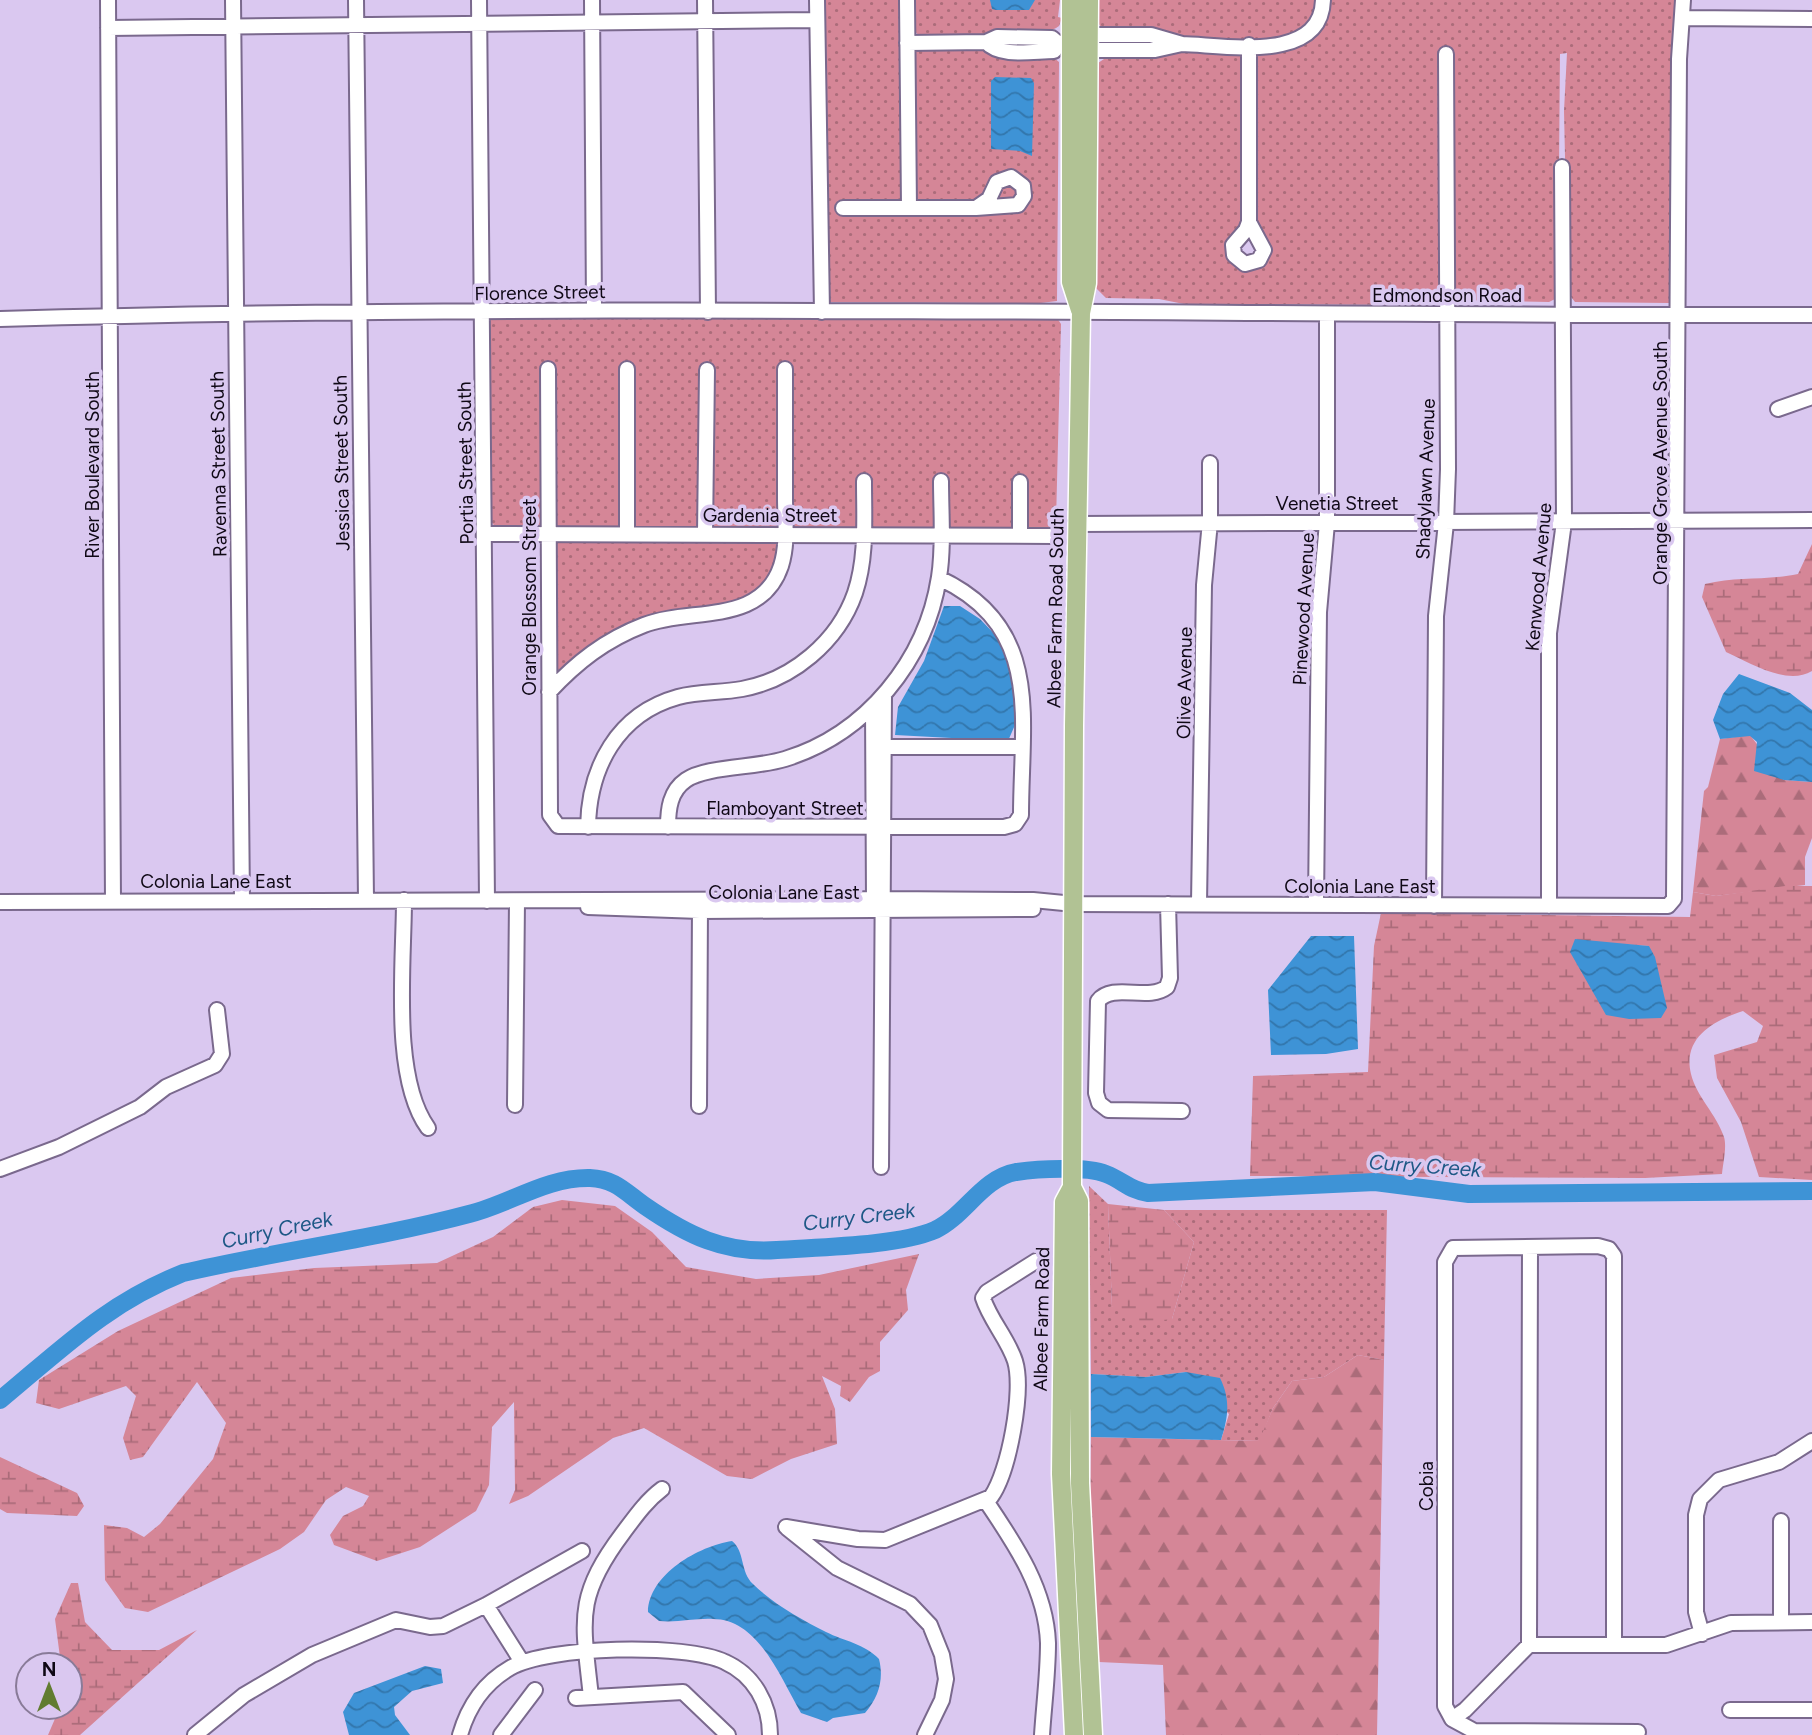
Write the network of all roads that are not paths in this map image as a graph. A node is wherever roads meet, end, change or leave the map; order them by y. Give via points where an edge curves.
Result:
1 (108, 0) edge
2 (233, 0) edge
3 (356, 0) edge
4 (479, 0) edge
5 (592, 0) edge
6 (705, 0) edge
7 (817, 0) edge
8 (907, 0) edge
9 (1071, 0) edge
10 (1089, 0) edge
11 (1323, 0) edge
12 (1683, 0) edge
13 (1682, 18) junction
14 (1812, 19) edge
15 (817, 20) junction
16 (592, 22) junction
17 (705, 22) junction
18 (479, 24) junction
19 (356, 26) junction
20 (233, 27) junction
21 (108, 28) junction
22 (1089, 42) junction
23 (907, 43) junction
24 (1067, 43) junction
25 (1249, 45) junction
26 (1446, 54) dead end
27 (1562, 167) dead end
28 (844, 208) dead end
29 (909, 208) junction
30 (976, 208) dead end
31 (1249, 222) dead end
32 (594, 310) junction
33 (359, 312) junction
34 (483, 312) junction
35 (708, 312) junction
36 (822, 312) junction
37 (236, 313) junction
38 (1081, 313) junction
39 (110, 314) junction
40 (1327, 314) junction
41 (1447, 314) junction
42 (1564, 315) junction
43 (1680, 315) junction
44 (1812, 315) edge
45 (0, 319) edge
46 (548, 369) dead end
47 (627, 369) dead end
48 (785, 369) dead end
49 (707, 370) dead end
50 (1812, 397) edge
51 (1778, 409) dead end
52 (1210, 464) dead end
53 (863, 481) dead end
54 (941, 481) dead end
55 (1020, 482) dead end
56 (1679, 519) junction
57 (1812, 520) edge
58 (1210, 522) junction
59 (1564, 522) junction
60 (1327, 523) junction
61 (1446, 523) junction
62 (1078, 524) junction
63 (484, 534) junction
64 (548, 534) junction
65 (627, 534) junction
66 (705, 534) junction
67 (785, 535) junction
68 (863, 535) junction
69 (942, 535) junction
70 (1020, 536) junction
71 (1055, 536) dead end
72 (939, 578) junction
73 (549, 692) junction
74 (884, 695) junction
75 (873, 708) junction
76 (879, 747) junction
77 (1021, 747) junction
78 (554, 824) joint
79 (588, 827) junction
80 (668, 827) junction
81 (879, 827) junction
82 (366, 900) junction
83 (404, 900) junction
84 (242, 901) junction
85 (487, 901) junction
86 (517, 901) junction
87 (0, 902) edge
88 (113, 902) junction
89 (880, 903) junction
90 (1199, 903) junction
91 (1074, 904) junction
92 (1168, 904) junction
93 (700, 905) junction
94 (1316, 905) junction
95 (1434, 906) junction
96 (1549, 906) junction
97 (1668, 906) joint
98 (217, 1010) dead end
99 (515, 1105) dead end
100 (699, 1106) dead end
101 (1182, 1111) dead end
102 (428, 1128) dead end
103 (881, 1167) dead end
104 (0, 1169) edge
105 (1072, 1186) junction
106 (1530, 1247) junction
107 (1036, 1261) dead end
108 (1812, 1441) edge
109 (663, 1489) dead end
110 (986, 1501) junction
111 (1781, 1521) dead end
112 (582, 1551) dead end
113 (486, 1605) junction
114 (1781, 1622) junction
115 (1812, 1622) edge
116 (1702, 1634) junction
117 (1529, 1645) junction
118 (1614, 1645) junction
119 (586, 1652) junction
120 (1070, 1654) junction
121 (522, 1662) junction
122 (535, 1690) dead end
123 (1730, 1710) dead end
124 (1812, 1710) edge
125 (1452, 1719) junction
126 (1638, 1732) dead end
127 (195, 1735) edge
128 (460, 1735) edge
129 (501, 1735) edge
130 (728, 1735) edge
131 (770, 1735) edge
132 (925, 1735) edge
133 (1042, 1735) edge
134 (1074, 1735) edge
135 (1085, 1735) edge
136 (1093, 1735) edge

1 - 21 street, River Boulevard South
2 - 20 street, Ravenna Street South
3 - 19 street, Jessica Street South
4 - 18 street, Portia Street South
5 - 16 street
6 - 17 street
7 - 15 street
8 - 23 street
9 - 24 main road, Albee Farm Road South
10 - 22 main road, Albee Farm Road South
11 - 25 street via 1317,24 1300,39 1286,45
12 - 13 street, Orange Grove Avenue South
13 - 14 street
13 - 43 street, Orange Grove Avenue South
15 - 17 street
15 - 36 street
16 - 17 street
16 - 18 street
16 - 32 street
17 - 35 street
18 - 19 street
18 - 34 street, Portia Street South
19 - 20 street
19 - 33 street, Jessica Street South
20 - 21 street
20 - 37 street, Ravenna Street South
21 - 39 street, River Boulevard South
22 - 24 street
22 - 25 street via 1136,43 1156,50 1182,44
22 - 38 main road, Albee Farm Road South via 1087,283
23 - 24 street via 986,42 997,37 1024,44 1052,38
23 - 29 street
24 - 38 main road, Albee Farm Road South via 1072,282
25 - 31 street
26 - 41 street, Shadylawn Avenue
27 - 42 street, Kenwood Avenue
28 - 29 street
29 - 30 street
32 - 34 street, Florence Street
32 - 35 street, Florence Street
33 - 34 street, Florence Street
33 - 37 street, Florence Street
33 - 82 street, Jessica Street South
34 - 63 street, Portia Street South
35 - 36 street, Florence Street
36 - 38 street, Florence Street
37 - 39 street, Florence Street
37 - 84 street, Ravenna Street South
38 - 40 street, Edmondson Road
38 - 62 main road, Albee Farm Road South
39 - 45 street, Florence Street
39 - 88 street, River Boulevard South
40 - 41 street, Edmondson Road
40 - 60 street, Pinewood Avenue
41 - 42 street, Edmondson Road
41 - 61 street, Shadylawn Avenue
42 - 43 street, Edmondson Road
42 - 59 street, Kenwood Avenue
43 - 44 street, Edmondson Road
43 - 56 street, Orange Grove Avenue South
46 - 64 street, Orange Blossom Street
47 - 65 street
48 - 67 street
49 - 66 street
50 - 51 street
52 - 58 street, Olive Avenue
53 - 68 street
54 - 69 street
55 - 70 street
56 - 57 street, Venetia Street
56 - 59 street, Venetia Street
56 - 97 street, Orange Grove Avenue South via 1674,899
58 - 60 street, Venetia Street
58 - 62 street, Venetia Street
58 - 90 street, Olive Avenue via 1204,586
59 - 61 street, Venetia Street
59 - 96 street, Kenwood Avenue via 1549,633
60 - 61 street, Venetia Street
60 - 94 street, Pinewood Avenue via 1319,612
61 - 95 street, Shadylawn Avenue via 1436,616
62 - 91 main road, Albee Farm Road South
63 - 64 street, Gardenia Street
63 - 85 street, Portia Street South
64 - 65 street, Gardenia Street
64 - 73 street, Orange Blossom Street
65 - 66 street, Gardenia Street
66 - 67 street, Gardenia Street
67 - 68 street, Gardenia Street
67 - 73 street via 777,576 750,604 667,618 631,630 593,651
68 - 69 street, Gardenia Street
68 - 79 street via 854,596 819,649 775,679 745,689 675,698 630,723 598,766 589,799
69 - 70 street, Gardenia Street
69 - 72 street
70 - 71 street, Gardenia Street
72 - 74 street via 921,637
72 - 77 street via 977,600 1009,639 1021,682
73 - 78 street, Orange Blossom Street via 550,815
74 - 75 street
74 - 76 street
75 - 76 street
75 - 80 street via 832,738 788,758 687,779 672,797
76 - 77 street
76 - 81 street
77 - 81 street, Flamboyant Street via 1021,816 1015,824
78 - 79 street, Flamboyant Street
79 - 80 street, Flamboyant Street
80 - 81 street, Flamboyant Street
81 - 89 street
82 - 83 street, Colonia Lane East
82 - 84 street, Colonia Lane East
83 - 85 street, Colonia Lane East
83 - 102 street via 406,1064 415,1107
84 - 88 street, Colonia Lane East
85 - 86 street, Colonia Lane East
86 - 93 street, Colonia Lane East via 637,911
86 - 99 street
87 - 88 street, Colonia Lane East
89 - 91 street, Colonia Lane East via 1031,909
89 - 93 street, Colonia Lane East
89 - 103 street
90 - 92 street, Colonia Lane East
90 - 94 street, Colonia Lane East
91 - 92 street, Colonia Lane East
91 - 105 main road, Albee Farm Road
92 - 101 street via 1167,987 1152,993 1108,993 1098,1001 1096,1093 1108,1110
93 - 100 street
94 - 95 street, Colonia Lane East
95 - 96 street, Colonia Lane East
96 - 97 street, Colonia Lane East
98 - 104 street via 222,1054 215,1065 60,1147
105 - 120 main road, Albee Farm Road via 1064,1202 1061,1330 1061,1474
105 - 136 main road, Albee Farm Road via 1079,1201 1080,1483
106 - 117 street
106 - 118 street via 1598,1246 1613,1254
106 - 125 street, Cobia via 1458,1247 1449,1251 1445,1262 1444,1700
107 - 110 street via 983,1298 1013,1355 1018,1378 1002,1474
108 - 116 street via 1779,1462 1714,1483 1700,1499 1696,1612
109 - 119 street via 639,1512 590,1584 583,1613
110 - 132 street via 885,1539 786,1527 837,1568 910,1604 930,1625 946,1679 942,1700
110 - 133 street via 1025,1564 1041,1606 1048,1642
111 - 114 street
112 - 113 street
113 - 121 street
113 - 127 street via 439,1627 396,1620 312,1655 244,1695
114 - 115 street
114 - 116 street via 1731,1623
116 - 118 street via 1665,1645
117 - 118 street
117 - 125 street
119 - 121 street
119 - 130 street via 583,1698 683,1692
119 - 131 street via 698,1654 726,1662 758,1690 768,1712
120 - 134 main road, Albee Farm Road
120 - 135 main road via 1078,1654 1081,1660
121 - 128 street via 502,1673 477,1697
122 - 129 street
123 - 124 street
125 - 126 street via 1467,1730 1481,1732

